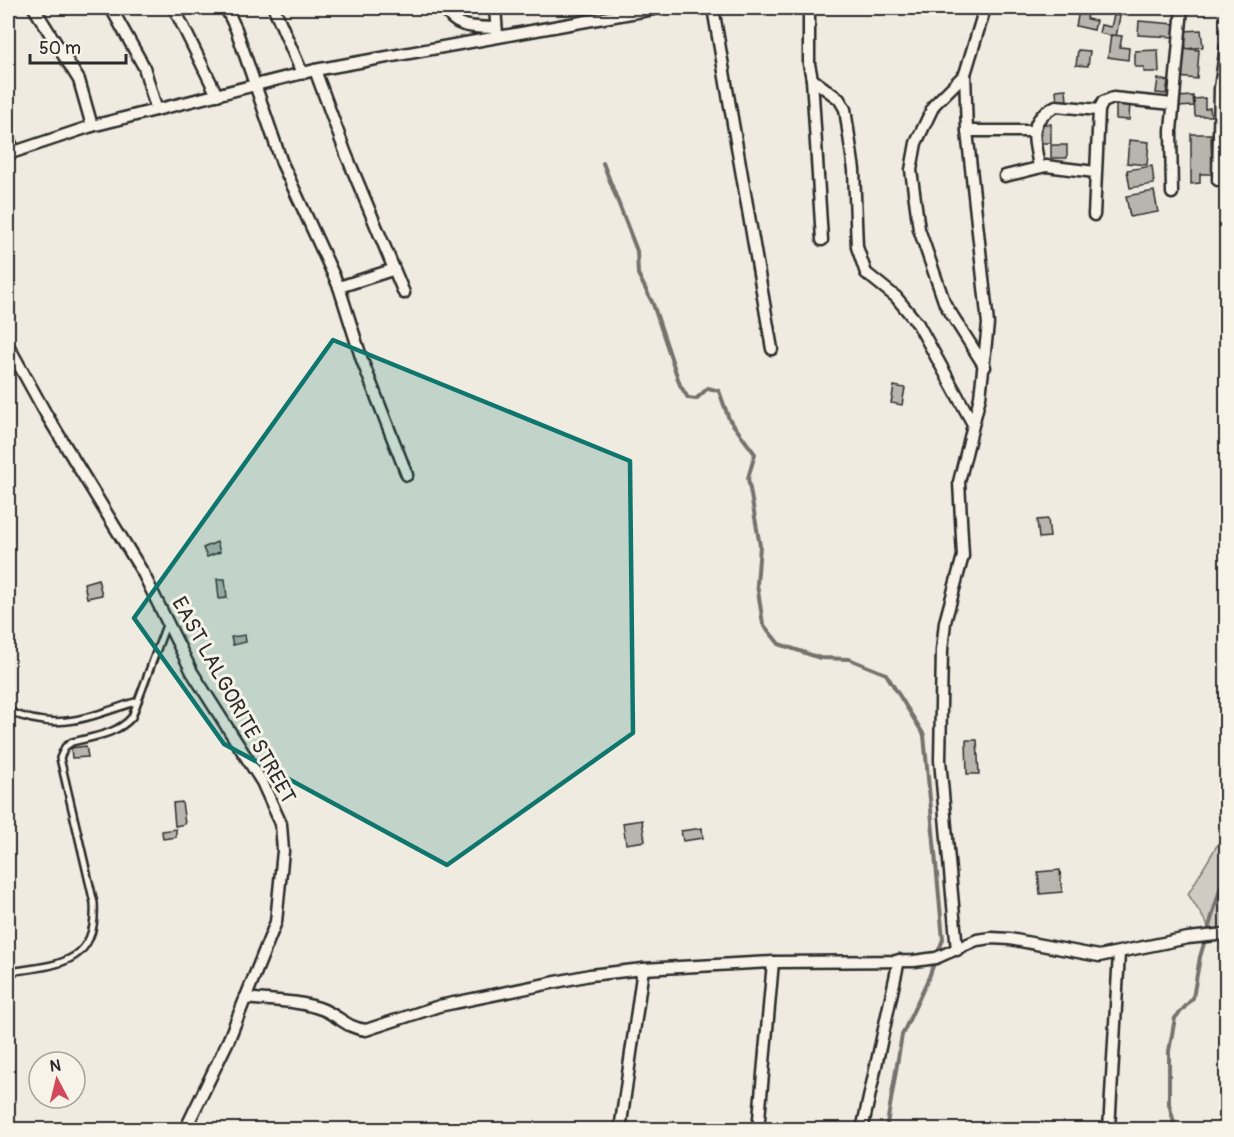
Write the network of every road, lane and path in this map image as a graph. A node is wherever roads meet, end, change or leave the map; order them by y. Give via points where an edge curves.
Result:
1 (34, 8) edge
2 (111, 8) edge
3 (174, 8) edge
4 (226, 8) edge
5 (273, 8) edge
6 (445, 8) edge
7 (495, 8) edge
8 (659, 8) edge
9 (713, 8) edge
10 (809, 8) edge
11 (985, 8) edge
12 (1182, 8) edge
13 (641, 9) edge
14 (496, 32) junction
15 (1227, 46) edge
16 (315, 70) junction
17 (302, 73) junction
18 (965, 74) junction
19 (812, 79) junction
20 (256, 85) junction
21 (217, 95) junction
22 (1173, 104) junction
23 (156, 108) junction
24 (1099, 110) junction
25 (92, 126) junction
26 (967, 131) junction
27 (1033, 131) junction
28 (8, 138) edge
29 (10, 152) edge
30 (1039, 167) junction
31 (1095, 172) junction
32 (1005, 176) dead end
33 (1218, 180) dead end
34 (1172, 193) dead end
35 (1094, 215) dead end
36 (822, 240) dead end
37 (392, 270) junction
38 (339, 287) junction
39 (404, 293) dead end
40 (8, 345) edge
41 (772, 349) dead end
42 (985, 367) junction
43 (973, 424) junction
44 (407, 475) dead end
45 (167, 623) junction
46 (138, 701) junction
47 (8, 711) edge
48 (1227, 934) edge
49 (957, 950) junction
50 (1119, 953) junction
51 (899, 960) junction
52 (773, 962) junction
53 (643, 969) junction
54 (8, 972) edge
55 (245, 999) junction
56 (185, 1130) edge
57 (620, 1130) edge
58 (758, 1130) edge
59 (862, 1130) edge
60 (1109, 1130) edge

1 - 25 street via 79,80
2 - 23 street via 144,68
3 - 21 street
4 - 20 street
5 - 17 street
6 - 14 street via 457,23
7 - 14 street
8 - 13 street
9 - 41 street
10 - 19 street
11 - 18 street
12 - 22 street
13 - 14 street
14 - 16 street
15 - 33 street via 1220,88
16 - 17 street
16 - 37 street
17 - 20 street
18 - 26 street
18 - 42 street via 934,105 916,143 911,170 919,229 945,303
19 - 36 street
19 - 43 street via 839,99 845,109 854,170 857,247 863,267 901,302 918,324
20 - 21 street
20 - 38 street via 282,163
21 - 23 street
22 - 24 street via 1113,98 1103,102
22 - 34 street
23 - 25 street
24 - 27 street via 1056,106 1038,119
24 - 31 street
25 - 29 street
26 - 27 street
26 - 42 street via 988,324
27 - 30 street
28 - 29 street
30 - 31 street
30 - 32 street
31 - 35 street
37 - 38 street
37 - 39 street
38 - 44 street via 362,360
40 - 45 street, EAST LALGORITE STREET via 144,573
42 - 43 street
43 - 49 street via 959,482 963,556 945,622 942,650 940,760
45 - 46 lane
45 - 55 street, EAST LALGORITE STREET via 204,693 262,782 280,824 283,851 276,922
46 - 47 lane via 63,723 29,721
46 - 54 lane via 126,724 72,742 60,758 94,903 96,925 92,938 73,957 56,964
48 - 50 street
49 - 50 street via 991,938 1099,956
49 - 51 street via 936,958
50 - 60 street
51 - 52 street
51 - 59 street
52 - 53 street
52 - 58 street
53 - 55 street via 590,975 450,1004 366,1030 353,1029 309,1005
53 - 57 street
55 - 56 street, EAST LALGORITE STREET

